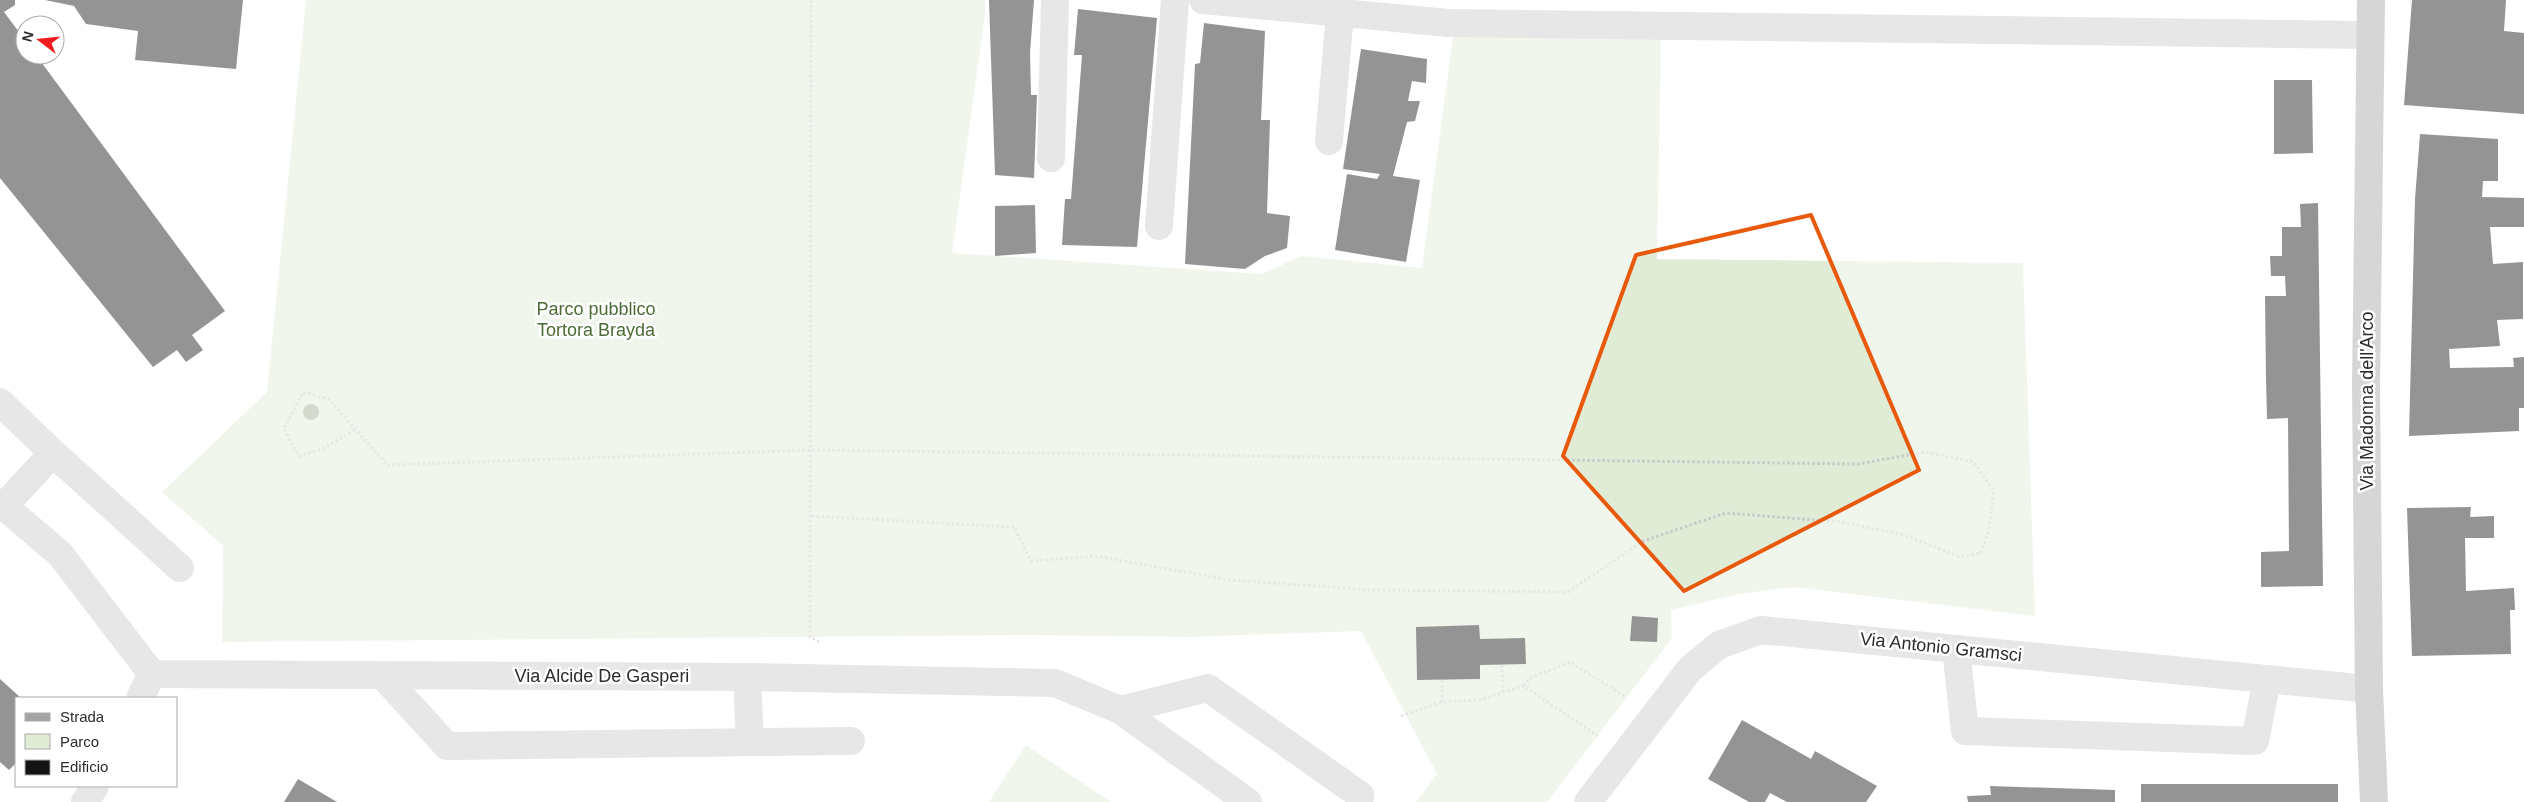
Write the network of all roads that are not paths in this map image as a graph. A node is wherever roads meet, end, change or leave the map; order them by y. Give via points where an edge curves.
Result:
1 (1055, 0) edge
2 (1175, 0) edge
3 (1203, 0) edge
4 (2371, 0) edge
5 (1340, 13) junction
6 (2370, 35) junction
7 (1329, 141) dead end
8 (1051, 158) dead end
9 (1159, 226) dead end
10 (0, 402) edge
11 (53, 453) junction
12 (1, 505) edge
13 (180, 568) dead end
14 (1956, 649) junction
15 (382, 676) junction
16 (747, 677) junction
17 (2266, 679) junction
18 (146, 686) edge
19 (2369, 689) junction
20 (1120, 710) junction
21 (851, 741) dead end
22 (750, 742) junction
23 (94, 787) edge
24 (85, 802) edge
25 (1248, 802) edge
26 (1359, 802) edge
27 (1588, 802) edge
28 (2374, 802) edge

1 - 8 street
2 - 9 street
3 - 5 street
4 - 6 main road, Via Madonna dell'Arco
5 - 6 street via 1449,23
5 - 7 street
6 - 19 main road, Via Madonna dell'Arco via 2366,376
10 - 11 street
11 - 12 street
11 - 13 street
12 - 18 street, Via Alcide De Gasperi via 60,554
14 - 17 street, Via Antonio Gramsci
14 - 17 street via 1965,731 2255,741
14 - 27 street, Via Antonio Gramsci via 1761,630 1720,645 1690,669
15 - 16 street, Via Alcide De Gasperi
15 - 18 street, Via Alcide De Gasperi
15 - 22 street via 447,746
16 - 20 street, Via Alcide De Gasperi via 1055,683
16 - 22 street
17 - 19 street, Via Antonio Gramsci
19 - 28 main road, Via Madonna dell'Arco
20 - 25 street, Via Alcide De Gasperi
20 - 26 street via 1208,688 1360,795
21 - 22 street
23 - 24 street

